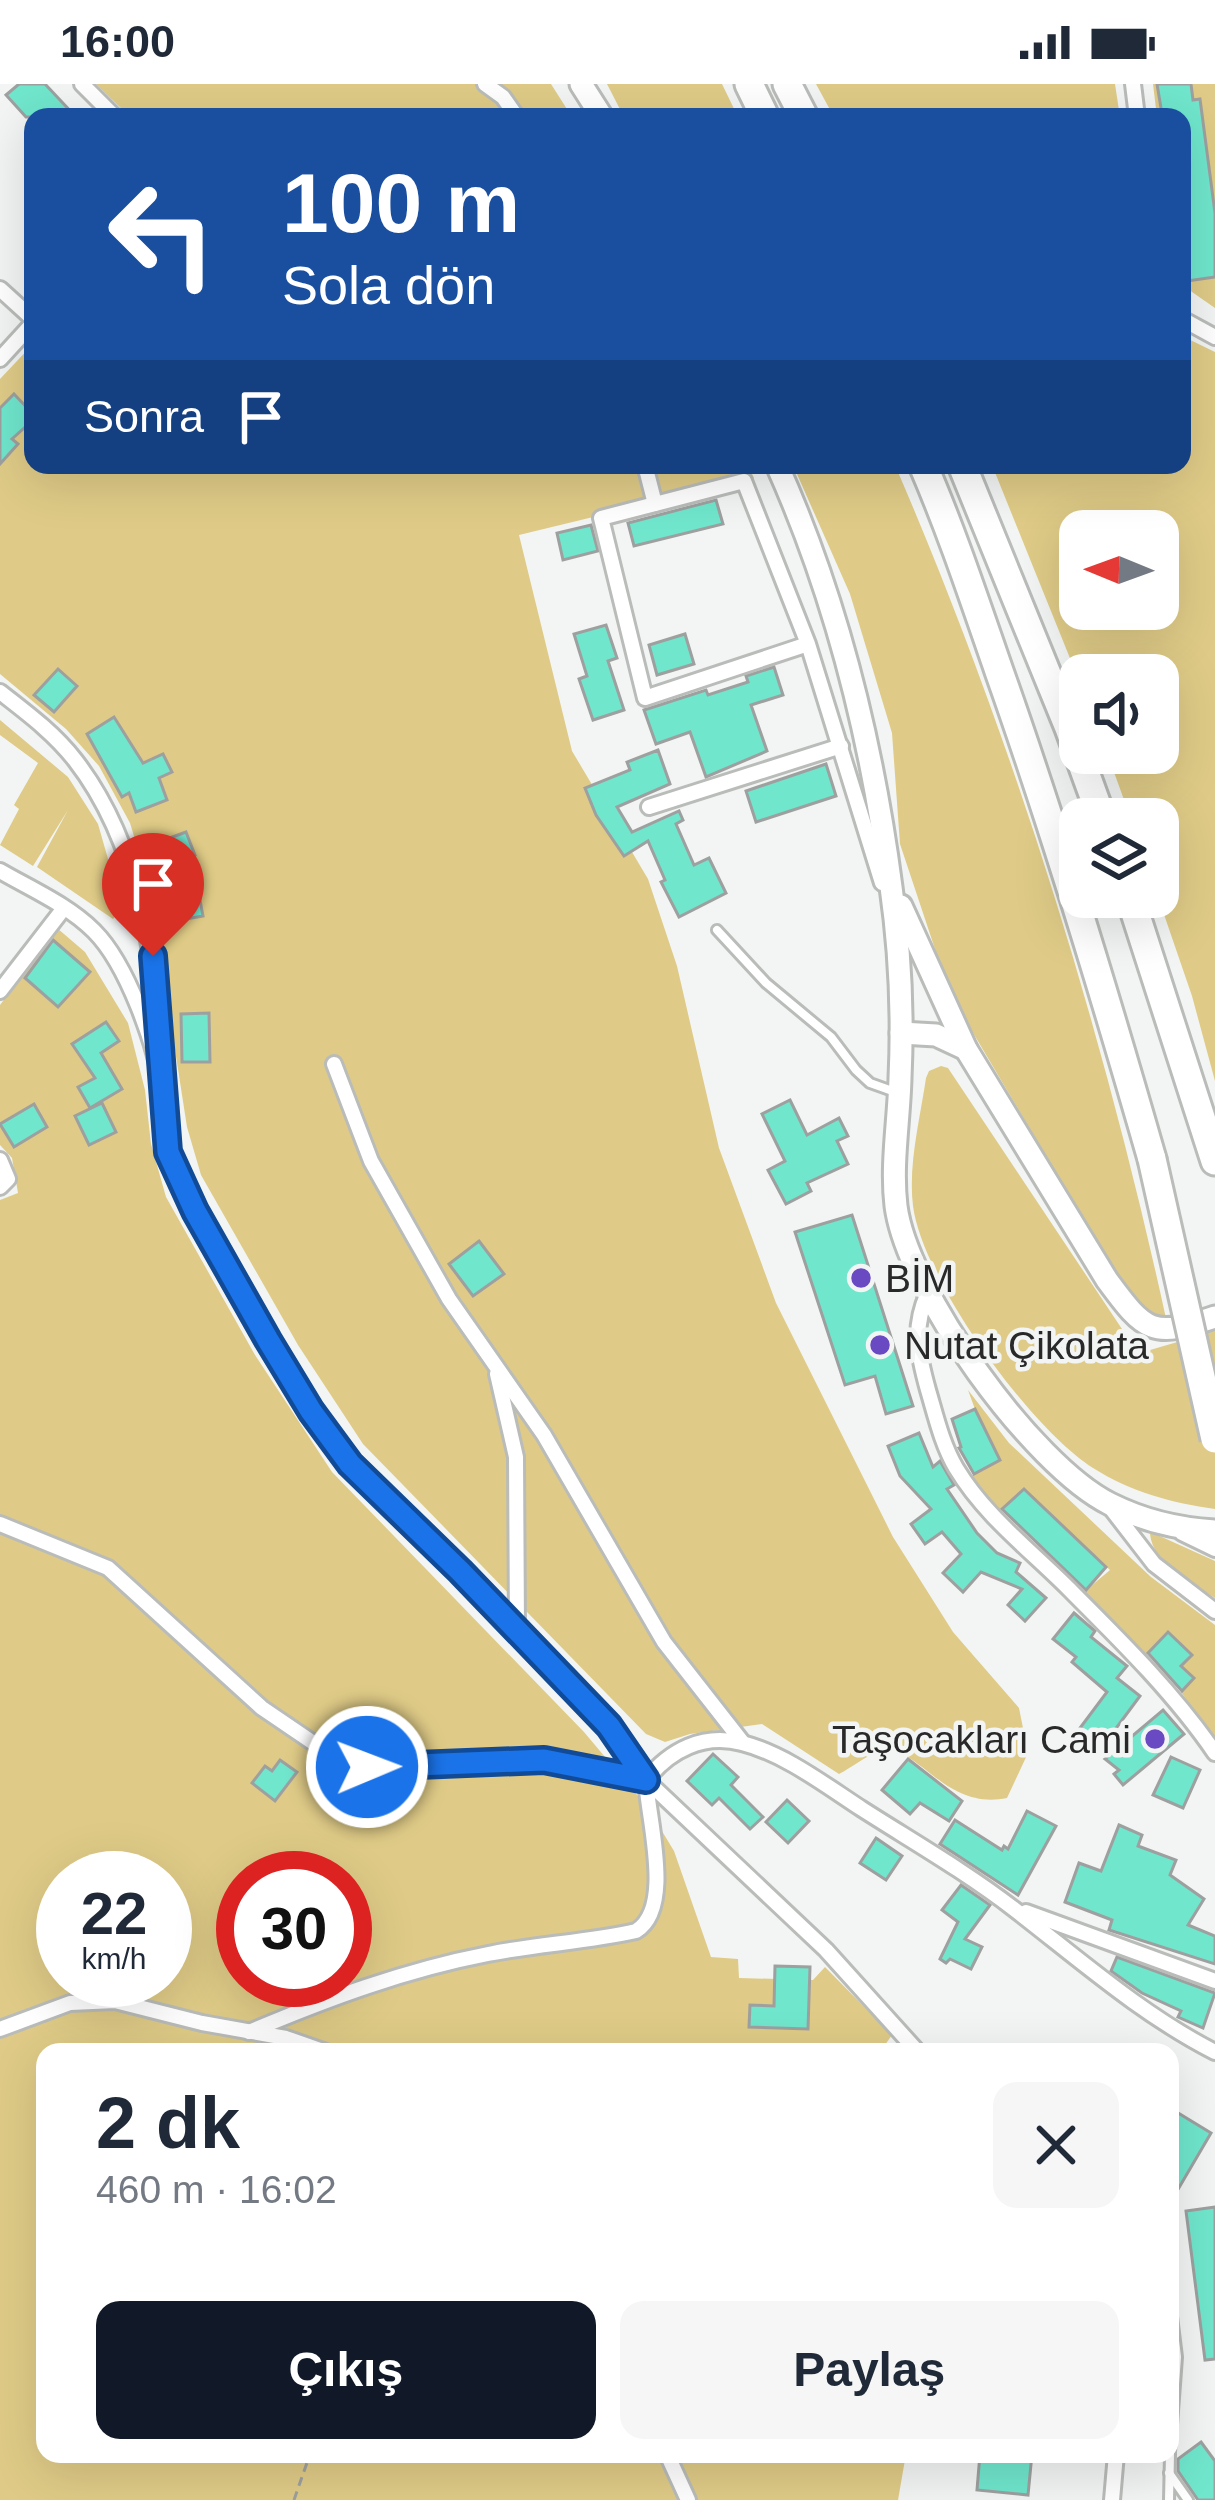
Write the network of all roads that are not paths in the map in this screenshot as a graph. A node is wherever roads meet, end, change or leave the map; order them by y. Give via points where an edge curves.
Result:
1 (82, 84) edge
2 (485, 84) edge
3 (106, 108) edge
4 (511, 108) edge
5 (0, 289) edge
6 (24, 312) edge
7 (24, 331) edge
8 (0, 359) edge
9 (648, 474) edge
10 (781, 474) edge
11 (927, 474) edge
12 (966, 474) edge
13 (655, 504) junction
14 (808, 644) junction
15 (0, 692) edge
16 (841, 746) junction
17 (1094, 798) edge
18 (649, 807) dead end
19 (0, 871) edge
20 (891, 884) junction
21 (64, 908) junction
22 (1137, 918) edge
23 (717, 930) dead end
24 (897, 930) junction
25 (0, 991) edge
26 (901, 1033) junction
27 (966, 1049) junction
28 (334, 1064) dead end
29 (162, 1088) junction
30 (899, 1094) junction
31 (1213, 1154) edge
32 (0, 1160) edge
33 (0, 1187) edge
34 (928, 1293) junction
35 (1215, 1317) edge
36 (492, 1357) junction
37 (1215, 1439) edge
38 (1107, 1503) junction
39 (0, 1524) edge
40 (1164, 1524) junction
41 (1215, 1531) edge
42 (1215, 1549) edge
43 (1215, 1611) edge
44 (517, 1631) junction
45 (743, 1743) junction
46 (1215, 1753) edge
47 (646, 1780) junction
48 (1010, 1906) junction
49 (1215, 1981) edge
50 (0, 2029) edge
51 (249, 2032) junction
52 (300, 2043) edge
53 (910, 2043) edge
54 (1215, 2052) edge
55 (671, 2463) edge
56 (1115, 2463) edge
57 (1169, 2463) edge
58 (1168, 2472) junction
59 (688, 2500) edge
60 (1112, 2500) edge
61 (1168, 2500) edge
62 (1188, 2500) edge

1 - 3 street
2 - 4 street
5 - 6 street
7 - 8 street
9 - 13 street
10 - 20 main road via 848,665
11 - 37 highway, bridge via 1073,891 1152,1159
12 - 17 highway
13 - 14 street via 744,481
13 - 14 street via 601,518 645,698
14 - 16 street
15 - 29 street via 75,760 111,822 153,956
16 - 18 street
16 - 24 street
19 - 21 street
20 - 24 main road
20 - 27 main road
21 - 25 street
21 - 29 street via 116,961
22 - 31 highway
23 - 30 lane via 870,1083
24 - 26 main road
26 - 27 main road via 936,1035
26 - 30 main road
27 - 35 main road via 1131,1312 1159,1331
28 - 36 street via 371,1161 449,1299
29 - 44 street via 168,1152 180,1181 311,1411 350,1464
30 - 34 main road via 897,1210
32 - 33 street via 8,1179
34 - 38 main road via 1027,1434
34 - 46 street via 917,1348 957,1470
36 - 44 street via 516,1457
36 - 45 street via 664,1642
38 - 40 main road
38 - 43 street via 1142,1552
39 - 47 street via 108,1568 262,1708 340,1761 393,1767 544,1760
40 - 41 main road
40 - 42 street
44 - 47 street via 609,1726
45 - 47 street via 678,1749
45 - 48 street via 807,1774
47 - 51 street via 657,1884 648,1924 410,1971
47 - 53 street
48 - 49 street
48 - 54 street
50 - 51 street via 70,2003 115,2001
51 - 52 street
55 - 59 street
56 - 60 street
57 - 58 lane
58 - 61 lane
58 - 62 lane

